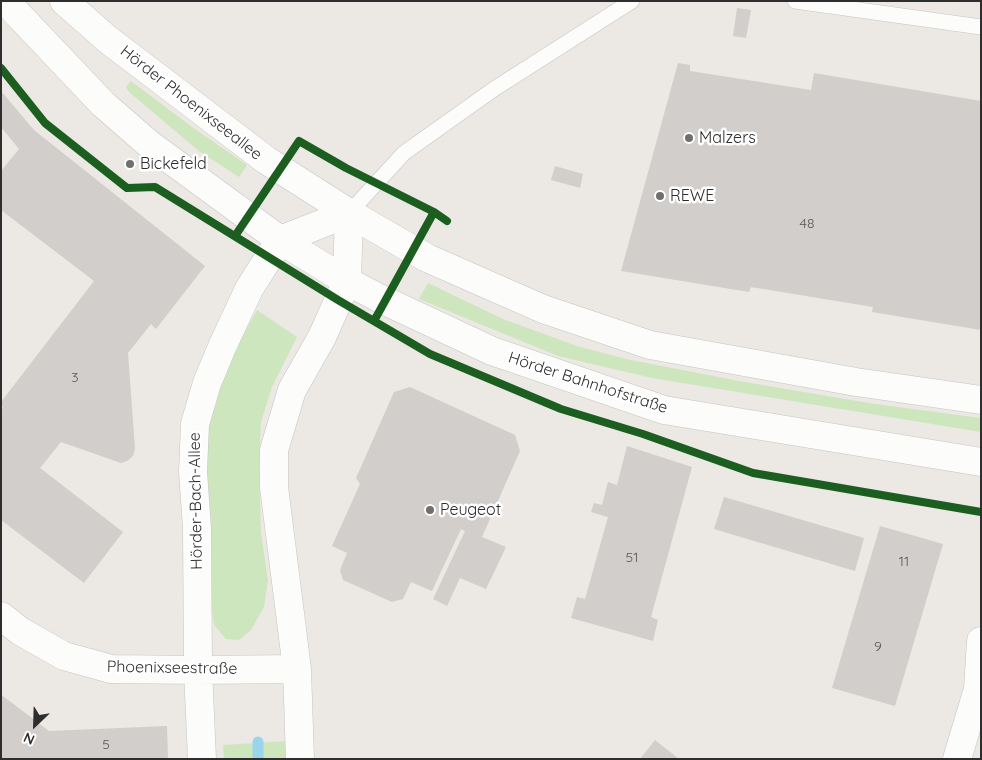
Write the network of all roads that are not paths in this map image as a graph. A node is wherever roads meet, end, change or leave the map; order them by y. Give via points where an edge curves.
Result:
1 (8, 1) edge
2 (64, 1) edge
3 (632, 1) edge
4 (795, 1) edge
5 (981, 27) edge
6 (349, 213) junction
7 (280, 240) junction
8 (347, 281) junction
9 (981, 400) edge
10 (977, 463) edge
11 (1, 616) edge
12 (980, 657) edge
13 (297, 669) junction
14 (198, 670) junction
15 (202, 759) edge
16 (300, 759) edge
17 (957, 759) edge

1 - 7 main road via 103,104 149,144
2 - 6 main road, Hörder Phoenixseeallee via 266,160
3 - 6 lane via 494,89 404,153
4 - 5 lane
6 - 7 main road
6 - 8 main road
6 - 9 main road via 427,258 543,309 650,345 856,382
7 - 8 main road, Hörder Bahnhofstraße
7 - 14 main road, Hörder-Bach-Allee via 249,289 222,347 194,424
8 - 10 main road, Hörder Bahnhofstraße via 492,351 664,410
8 - 13 main road via 322,337 292,390 274,450 274,487
11 - 14 main road, Phoenixseestraße via 64,656 111,669
12 - 17 main road via 978,689
13 - 14 main road, Phoenixseestraße
13 - 16 main road
14 - 15 main road, Hörder-Bach-Allee

